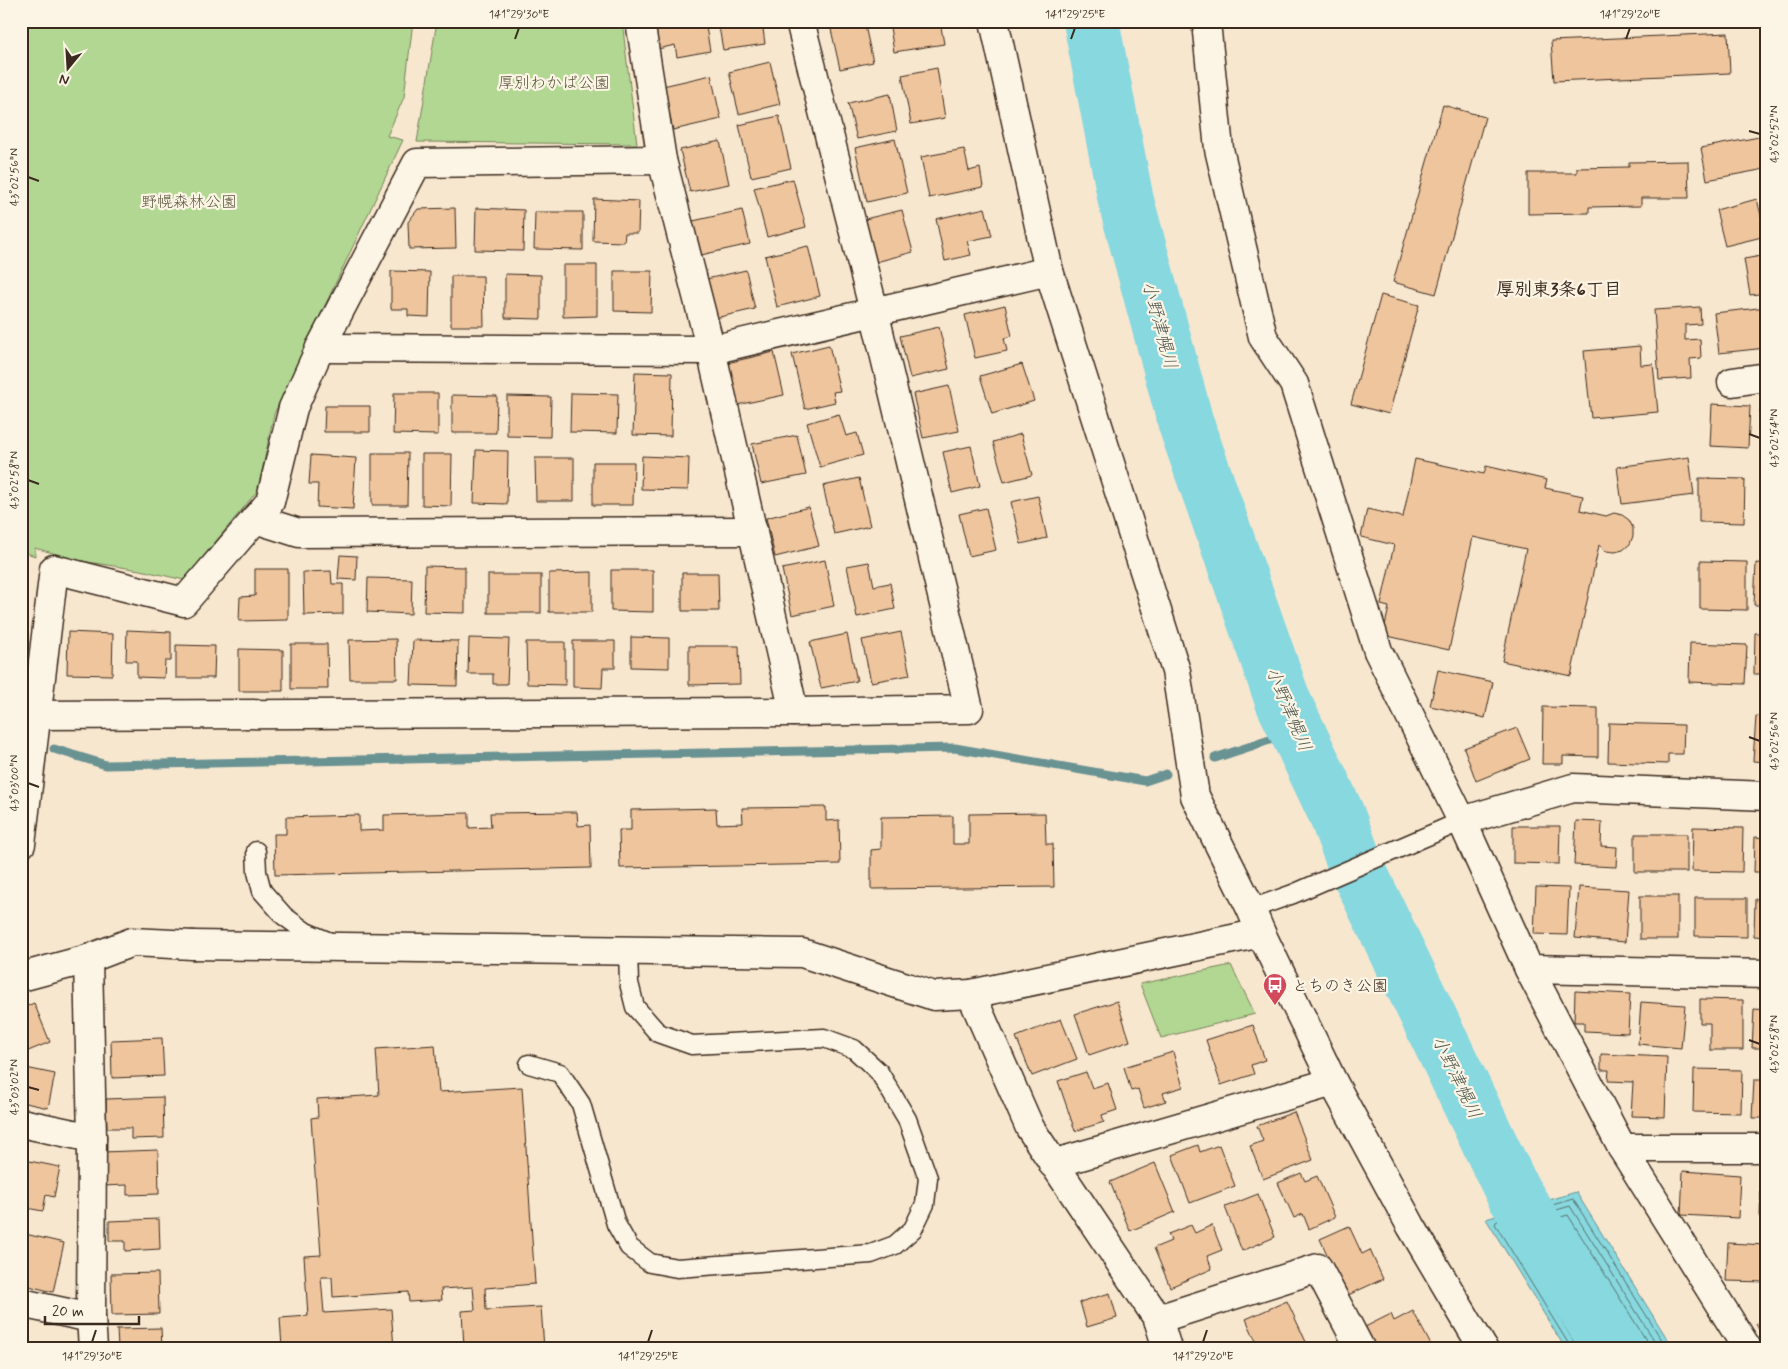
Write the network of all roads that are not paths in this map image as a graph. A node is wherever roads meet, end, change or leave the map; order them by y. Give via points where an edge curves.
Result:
1 (640, 21) edge
2 (800, 21) edge
3 (994, 21) edge
4 (1207, 32) dead end
5 (662, 160) junction
6 (1049, 270) junction
7 (874, 311) junction
8 (320, 348) junction
9 (710, 350) junction
10 (1767, 377) edge
11 (1732, 382) dead end
12 (256, 519) junction
13 (753, 530) junction
14 (794, 712) junction
15 (35, 715) junction
16 (1767, 796) edge
17 (1462, 822) junction
18 (21, 844) edge
19 (256, 851) dead end
20 (1256, 921) junction
21 (344, 947) junction
22 (628, 951) junction
23 (88, 959) junction
24 (1529, 969) junction
25 (1767, 974) edge
26 (21, 977) edge
27 (970, 994) junction
28 (529, 1064) dead end
29 (1333, 1082) junction
30 (21, 1123) edge
31 (92, 1138) junction
32 (1622, 1148) junction
33 (1767, 1148) edge
34 (1053, 1164) junction
35 (21, 1303) edge
36 (91, 1318) junction
37 (1158, 1319) junction
38 (93, 1348) edge
39 (1167, 1348) edge
40 (1360, 1348) edge
41 (1483, 1348) edge
42 (1747, 1348) edge

1 - 5 street
2 - 7 street
3 - 6 street
4 - 17 street via 1219,148 1263,338 1294,384 1378,651
5 - 8 street via 418,164
5 - 9 street
6 - 7 street
6 - 20 street via 1176,670 1195,796
7 - 9 street
7 - 14 street via 969,709
8 - 9 street
8 - 12 street via 292,408 270,502
9 - 13 street
10 - 11 street
12 - 13 street via 299,533
12 - 15 street via 184,602 54,569
13 - 14 street
14 - 15 street
15 - 18 street
16 - 17 street via 1573,788
17 - 20 lane via 1293,894
17 - 24 street
19 - 21 lane via 262,891 284,916 306,932
20 - 27 street
20 - 29 street
21 - 22 street
21 - 23 street via 132,942
22 - 27 street via 802,953 934,996
22 - 28 lane via 629,983 635,1007 658,1034 692,1045 824,1038 854,1049 879,1072 907,1119 928,1178 926,1204 913,1229 895,1245 871,1254 677,1268 650,1263 629,1247 616,1224 581,1104 560,1073
23 - 26 street
23 - 31 street
24 - 25 street
24 - 32 street
27 - 34 street via 1030,1128
29 - 34 street
29 - 41 street via 1411,1226
30 - 31 street
31 - 36 street
32 - 33 street
32 - 42 street
34 - 37 street
35 - 36 street
36 - 38 street
37 - 39 street
37 - 40 street via 1318,1268

